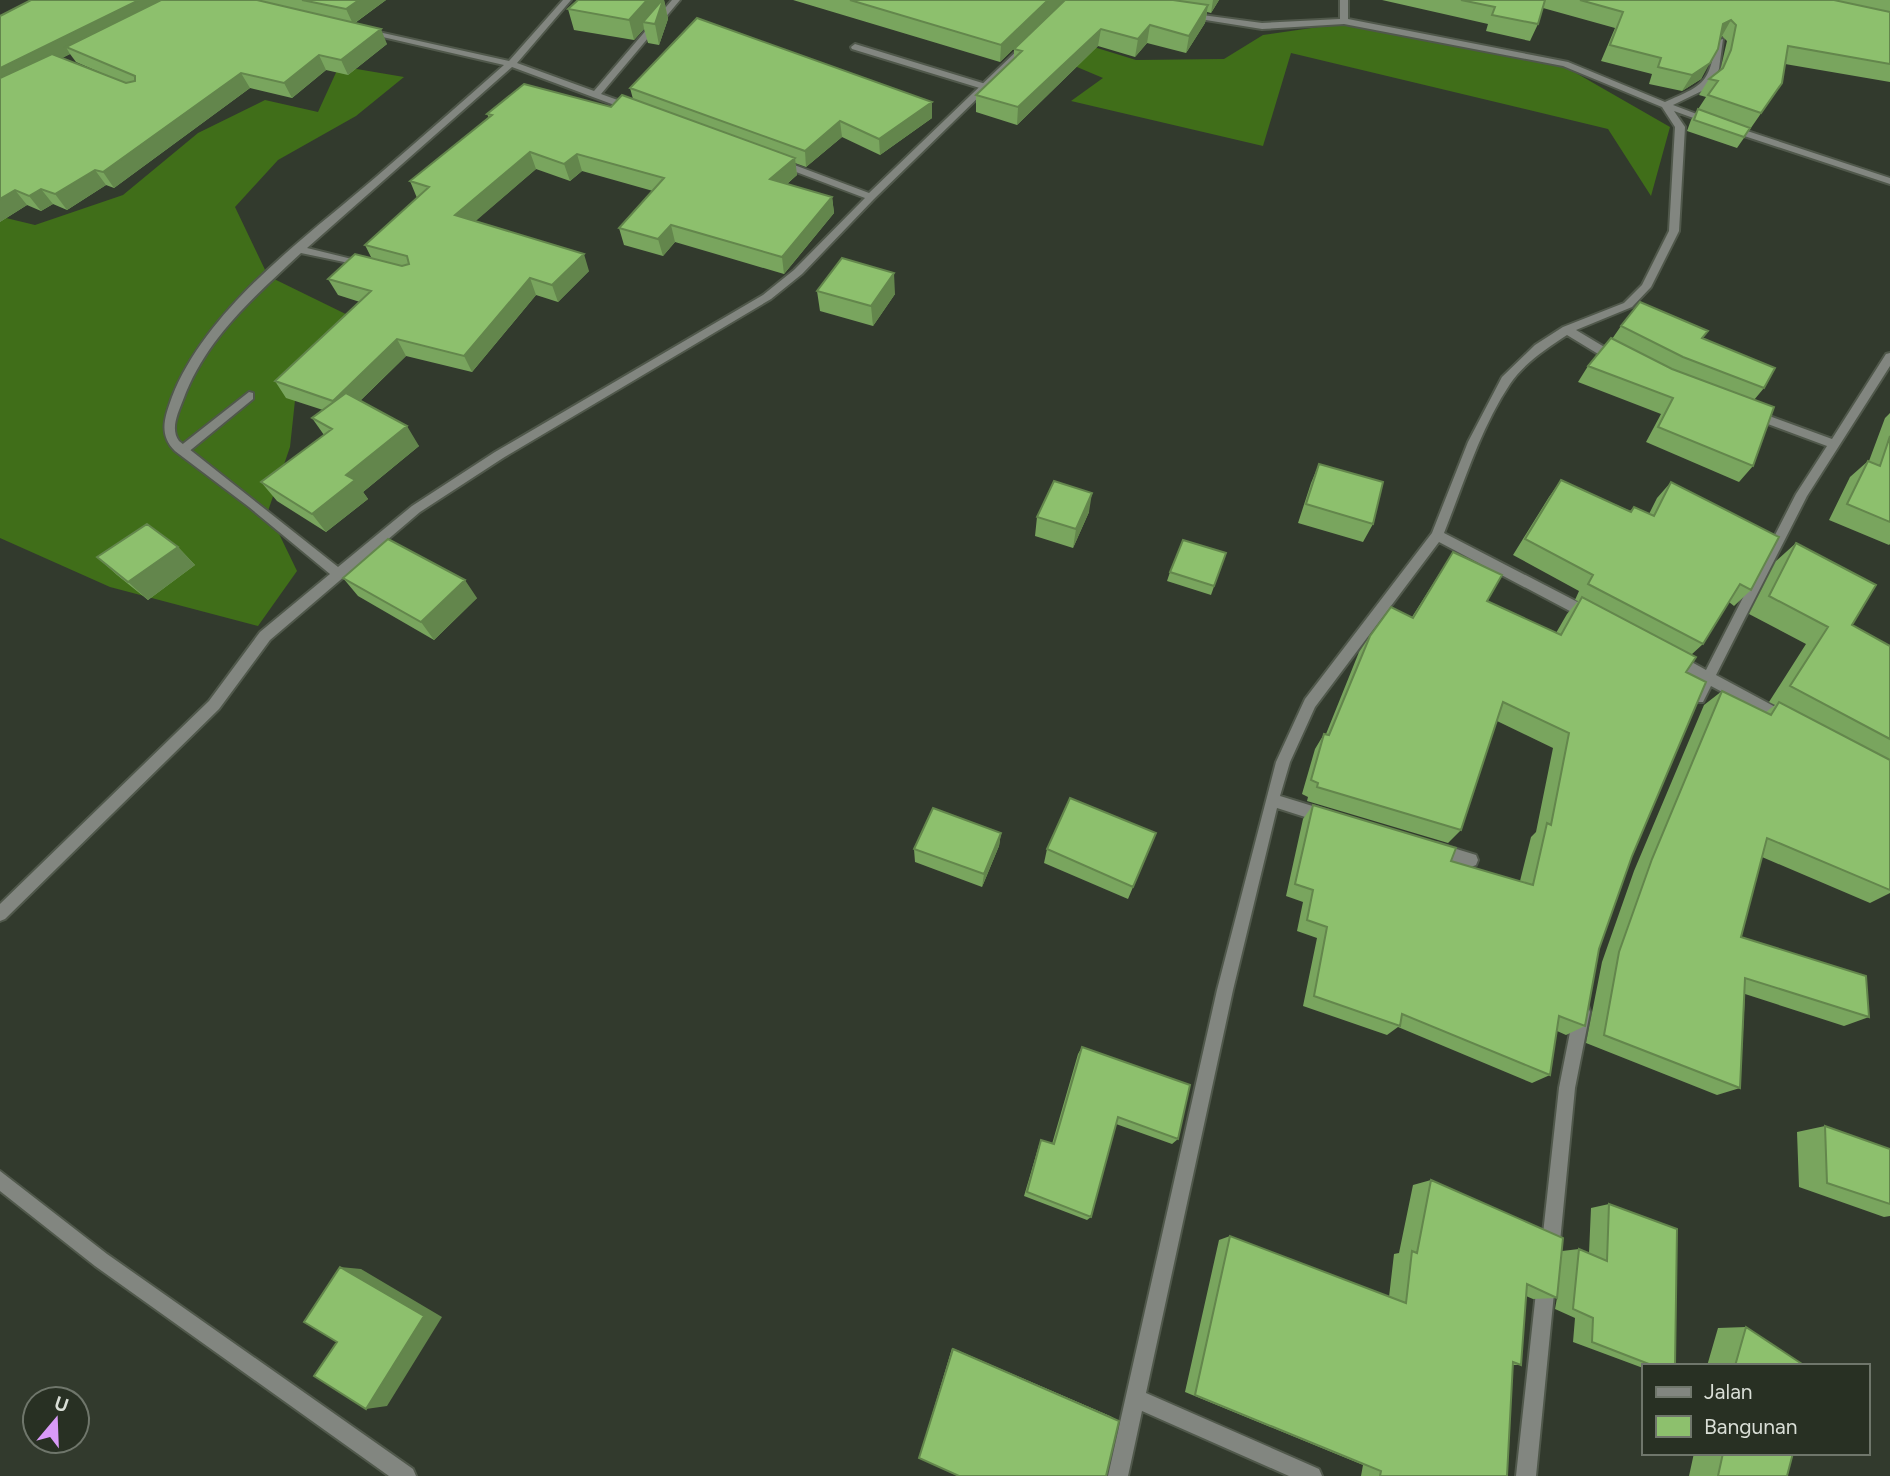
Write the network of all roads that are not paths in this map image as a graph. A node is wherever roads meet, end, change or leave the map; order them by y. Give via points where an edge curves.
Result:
1 (567, 0) edge
2 (677, 0) edge
3 (1344, 0) edge
4 (1171, 13) edge
5 (1344, 20) junction
6 (351, 29) edge
7 (1035, 38) edge
8 (1720, 41) edge
9 (855, 47) dead end
10 (511, 64) junction
11 (986, 86) junction
12 (596, 95) junction
13 (1665, 105) junction
14 (635, 110) edge
15 (766, 158) edge
16 (1890, 181) edge
17 (871, 197) junction
18 (299, 249) junction
19 (374, 268) edge
20 (1567, 330) junction
21 (1890, 357) edge
22 (1629, 365) edge
23 (249, 396) dead end
24 (1738, 409) edge
25 (1834, 444) junction
26 (183, 450) junction
27 (1437, 535) junction
28 (338, 574) junction
29 (1597, 619) edge
30 (1658, 651) edge
31 (1707, 677) junction
32 (1692, 713) edge
33 (1793, 723) edge
34 (1272, 800) junction
35 (1338, 820) edge
36 (1418, 844) edge
37 (1471, 860) dead end
38 (0, 914) edge
39 (1584, 999) edge
40 (0, 1180) edge
41 (1135, 1398) junction
42 (406, 1476) edge
43 (1118, 1476) edge
44 (1312, 1476) edge
45 (1525, 1476) edge

1 - 10 street
2 - 12 street
3 - 5 street
4 - 5 street via 1262,26
5 - 13 street via 1564,64
6 - 10 street
7 - 11 street
8 - 13 street via 1716,71 1708,86
9 - 11 street
10 - 12 street
10 - 18 street
11 - 17 street
12 - 14 street
13 - 16 street
13 - 20 street via 1680,127 1674,232 1664,256 1646,287 1628,306
15 - 17 street
17 - 28 street via 767,297 416,509
18 - 19 street
18 - 26 street via 229,315 201,349 170,423 170,438
20 - 22 street
20 - 27 street via 1539,348 1506,380 1474,442
21 - 25 street
23 - 26 street
24 - 25 street
25 - 31 street via 1802,494
26 - 28 street
27 - 29 street
27 - 34 street via 1310,703 1283,762
28 - 38 street via 265,636 214,705
30 - 31 street
31 - 32 street
31 - 33 street
34 - 35 street
34 - 41 street
36 - 37 street
39 - 45 street via 1567,1088
40 - 42 street via 101,1260
41 - 43 street
41 - 44 street

